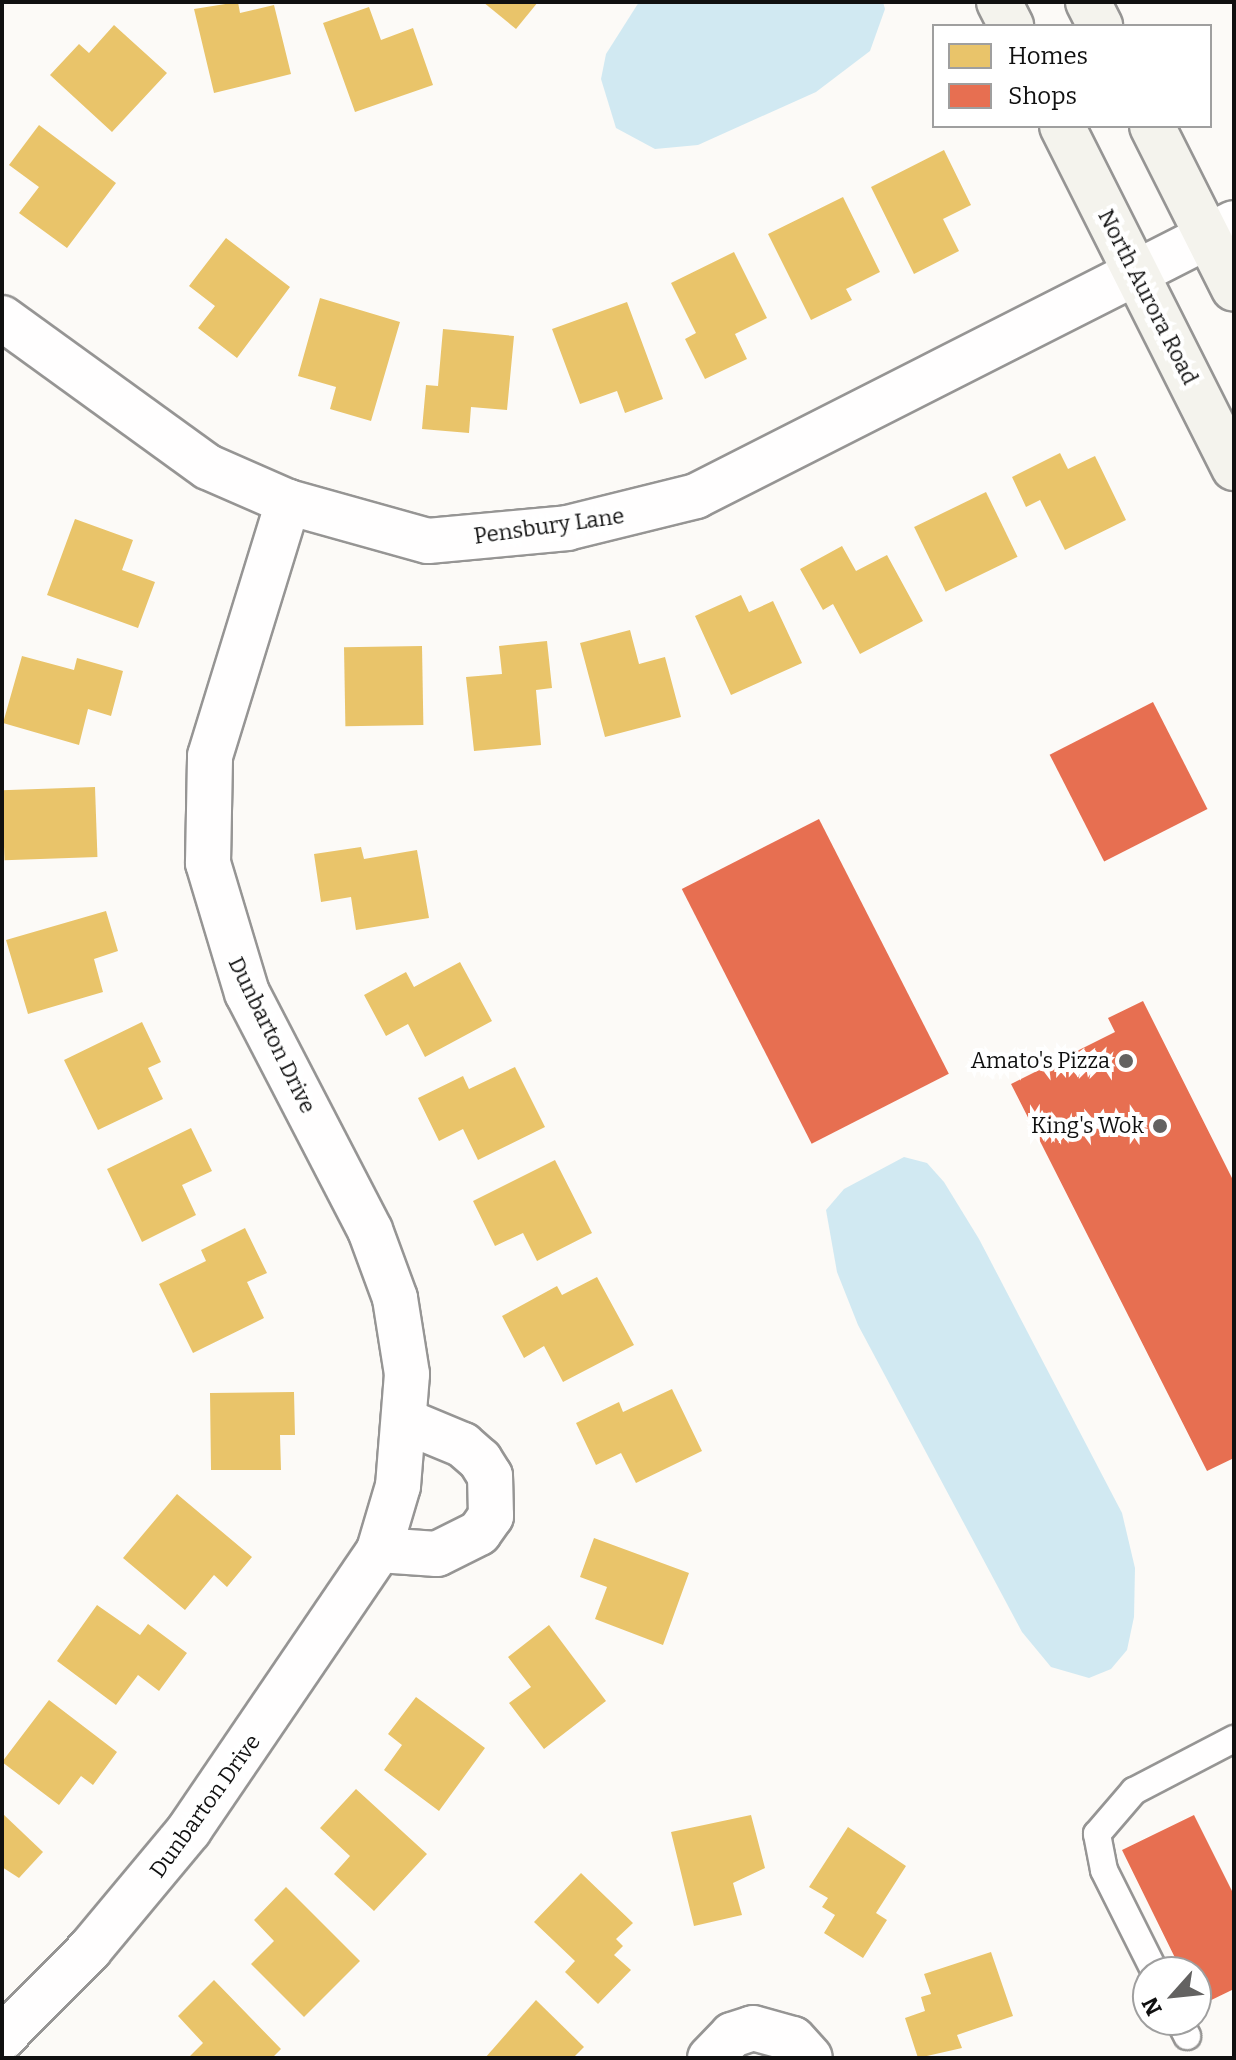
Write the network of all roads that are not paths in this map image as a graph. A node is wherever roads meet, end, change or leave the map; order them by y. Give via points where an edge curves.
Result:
1 (999, 2) edge
2 (1088, 2) edge
3 (1010, 24) edge
4 (1099, 24) edge
5 (1063, 128) edge
6 (1153, 128) edge
7 (1221, 230) edge
8 (1136, 273) junction
9 (1234, 289) edge
10 (2, 318) edge
11 (1234, 468) edge
12 (288, 502) junction
13 (405, 1421) junction
14 (379, 1550) junction
15 (1234, 1739) edge
16 (1147, 1956) edge
17 (2, 2038) edge
18 (710, 2058) edge
19 (810, 2058) edge

1 - 3 main road
2 - 4 main road
5 - 8 main road, North Aurora Road
6 - 7 main road
7 - 8 street, Pensbury Lane
7 - 9 main road
8 - 11 main road, North Aurora Road
8 - 12 street, Pensbury Lane via 747,474 653,510 567,528 428,541
10 - 12 street, Pensbury Lane via 164,441
12 - 13 street, Dunbarton Drive via 210,756 208,863 247,993 370,1230 395,1298
13 - 14 street, Dunbarton Drive
13 - 14 street via 463,1445 480,1460 490,1476 491,1516 479,1533 437,1554
14 - 17 street, Dunbarton Drive via 148,1884
15 - 16 lane via 1134,1791 1097,1834 1104,1870
18 - 19 street via 732,2035 753,2028 793,2039

